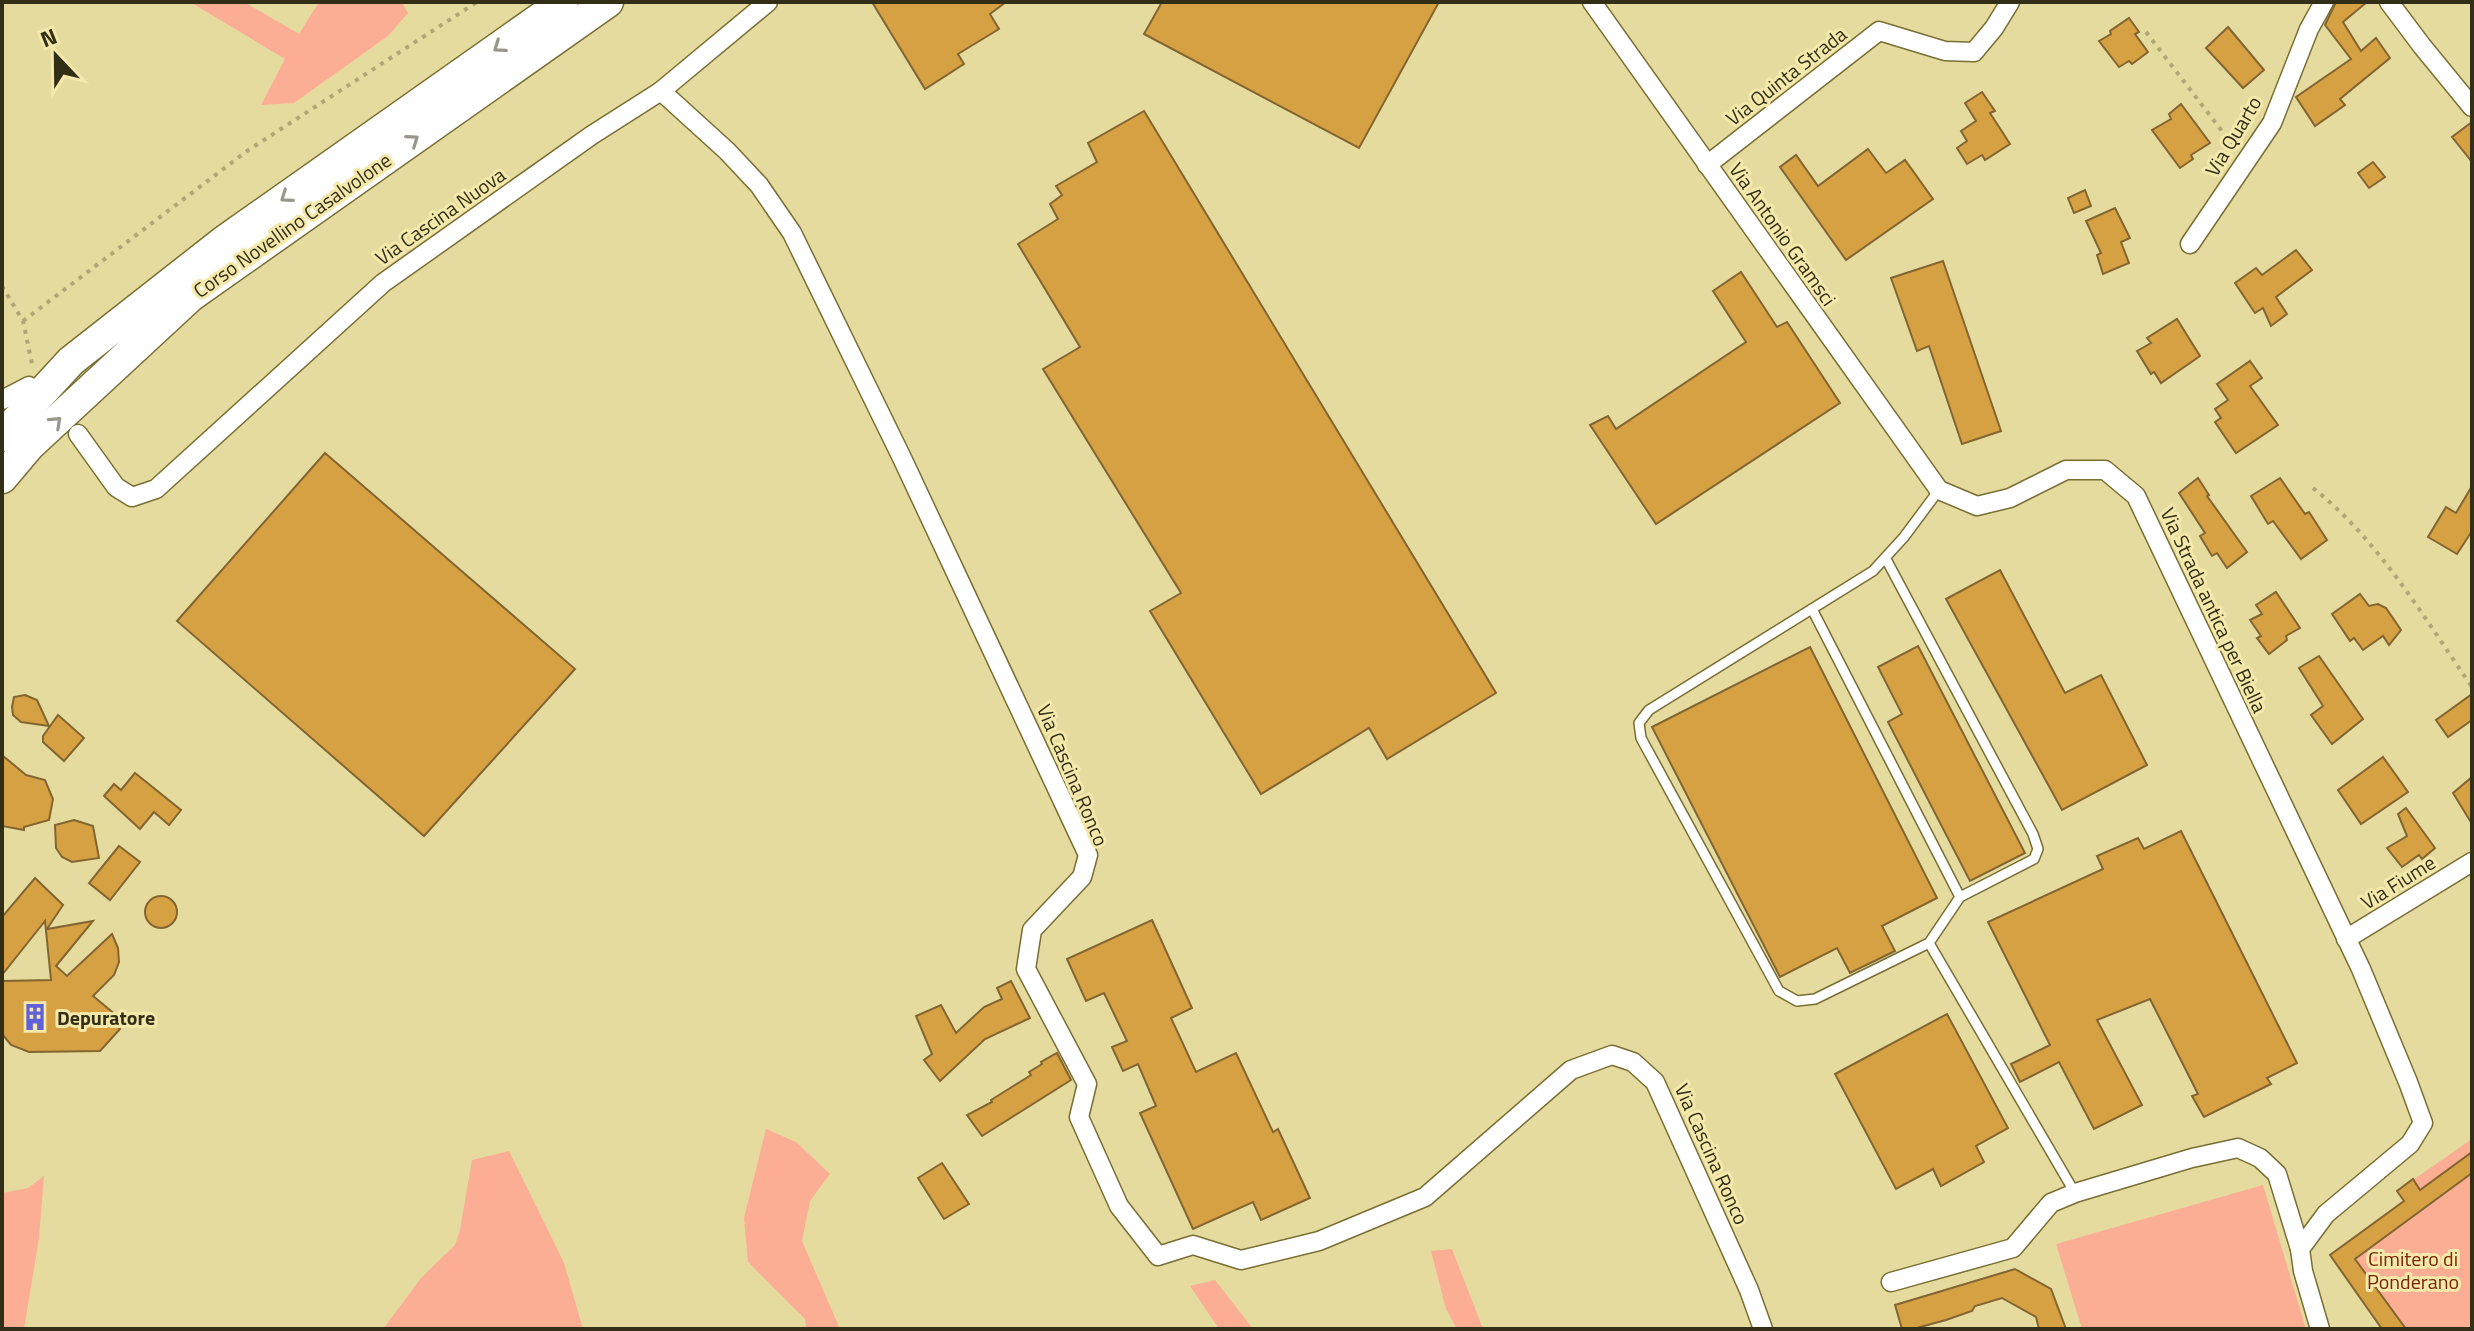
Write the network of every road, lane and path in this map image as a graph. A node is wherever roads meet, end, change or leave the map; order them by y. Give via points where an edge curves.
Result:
1 (477, 2) edge
2 (563, 2) edge
3 (608, 2) edge
4 (768, 2) edge
5 (1592, 2) edge
6 (2010, 2) edge
7 (2324, 2) edge
8 (2389, 2) edge
9 (2146, 32) dead end
10 (661, 91) junction
11 (2472, 107) edge
12 (2246, 162) junction
13 (1707, 165) junction
14 (2190, 244) dead end
15 (2, 286) edge
16 (23, 321) junction
17 (29, 386) joint
18 (2, 400) edge
19 (78, 434) dead end
20 (2, 436) edge
21 (2, 478) edge
22 (2313, 488) dead end
23 (1939, 490) junction
24 (1886, 559) junction
25 (1812, 609) junction
26 (2472, 687) edge
27 (2472, 862) edge
28 (1960, 897) junction
29 (2346, 939) junction
30 (1929, 943) junction
31 (2075, 1193) junction
32 (2300, 1249) junction
33 (1891, 1282) dead end
34 (1763, 1329) edge
35 (2320, 1329) edge

1 - 16 path via 247,151
2 -> 20 highway, Corso Novellino Casalvolone via 224,241 71,361
21 -> 3 highway, Corso Novellino Casalvolone via 29,446 191,296
4 - 10 street, Via Cascina Nuova
5 - 13 street, Via Antonio Gramsci
6 - 13 street, Via Quinta Strada via 1974,52 1945,51 1879,31
7 - 12 street, Via Quarto via 2272,123
8 - 11 street
9 - 12 path
10 - 19 street, Via Cascina Nuova via 383,283 156,489 132,497 116,487
10 - 34 street, Via Cascina Ronco via 759,185 792,233 1088,855 1082,877 1032,930 1026,969 1087,1084 1079,1117 1119,1206 1158,1256 1193,1245 1241,1260 1319,1241 1425,1197 1571,1070 1612,1055 1633,1062 1655,1082
12 - 14 street, Via Quarto
13 - 23 street, Via Antonio Gramsci
15 - 16 path
16 - 17 path via 32,364
17 - 18 street
22 - 26 path via 2362,534
23 - 24 lane
23 - 29 street, Via Strada antica per Biella via 1977,506 2010,498 2066,470 2105,470 2136,496
24 - 25 lane
24 - 28 lane via 2038,849 2034,859
25 - 28 lane
25 - 30 lane via 1649,710 1639,723 1641,738 1779,991 1797,1001 1815,999
27 - 29 street, Via Fiume
28 - 30 lane
29 - 32 street, Via Strada antica per Biella via 2423,1123 2410,1144 2326,1214
30 - 31 lane
31 - 32 street via 2238,1148 2277,1174
31 - 33 street via 2051,1203 2013,1248
32 - 35 street

